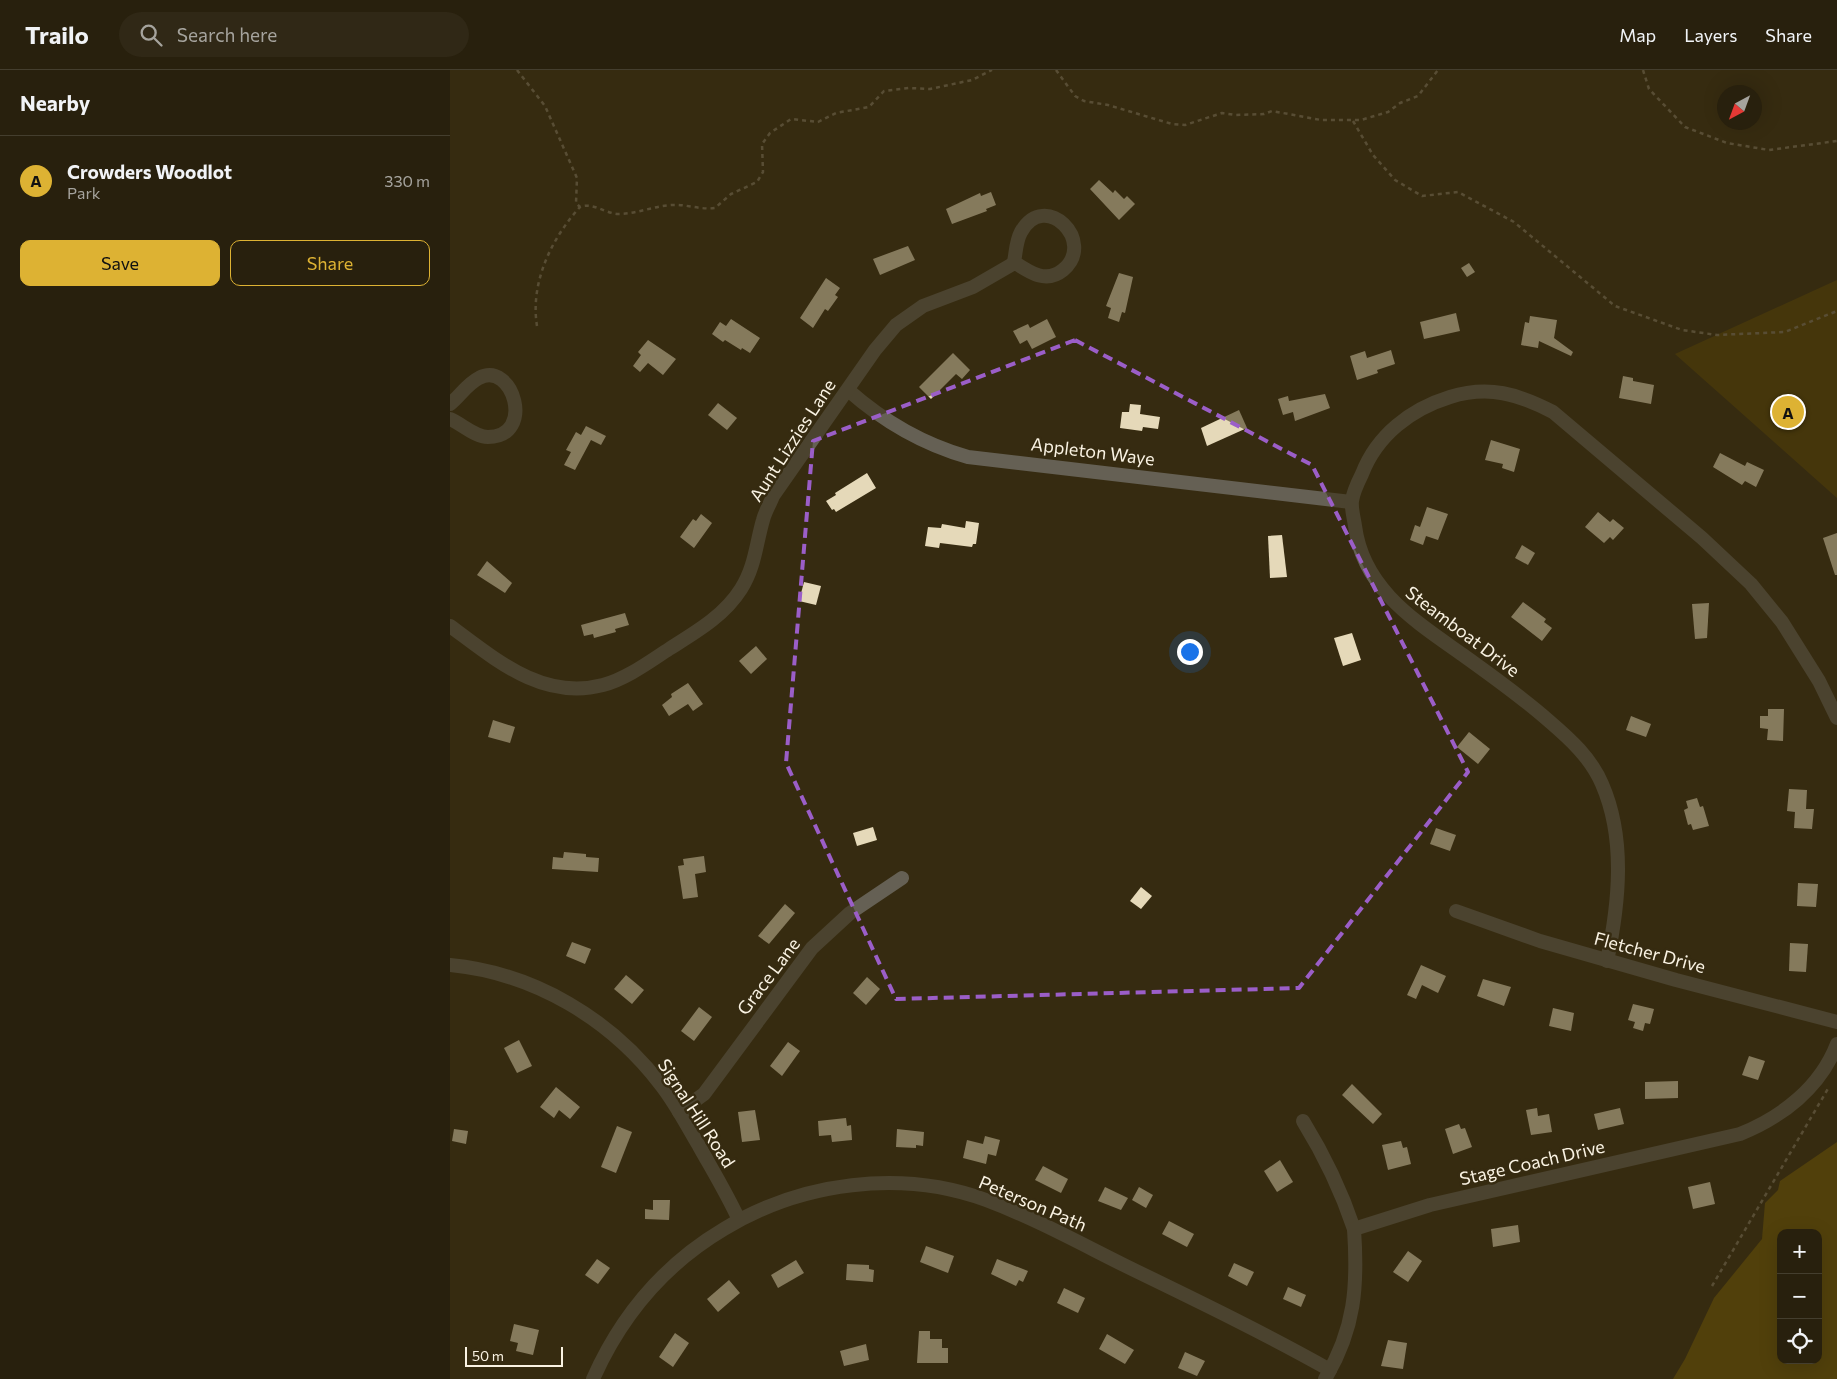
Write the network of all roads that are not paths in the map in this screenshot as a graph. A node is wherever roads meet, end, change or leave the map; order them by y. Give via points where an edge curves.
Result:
1 (1014, 262) junction
2 (848, 390) junction
3 (450, 404) edge
4 (450, 419) edge
5 (1352, 502) junction
6 (450, 626) edge
7 (1837, 718) edge
8 (902, 878) dead end
9 (1456, 911) dead end
10 (1607, 960) junction
11 (450, 965) edge
12 (1837, 1022) edge
13 (1837, 1044) edge
14 (679, 1112) junction
15 (1303, 1121) dead end
16 (739, 1220) junction
17 (1354, 1229) junction
18 (1327, 1374) edge
19 (593, 1379) edge

1 - 1 street via 1034,274 1058,274 1070,263 1074,246 1070,232 1061,220 1051,216 1035,219 1021,231
1 - 2 street, Aunt Lizzies Lane via 972,287 923,306 907,316 886,335
2 - 5 street, Appleton Waye via 868,408 909,433 933,446 968,457
2 - 6 street, Aunt Lizzies Lane via 773,496 763,520 751,569 741,590 706,625 635,670 604,685 574,689 549,686 499,662
3 - 4 street via 480,377 491,376 508,387 516,413 504,432 488,437
5 - 7 street, Steamboat Drive via 1364,467 1379,442 1388,432 1427,406 1460,394 1498,391 1536,403 1574,428 1751,584 1782,622 1819,681
5 - 10 street, Steamboat Drive via 1360,553 1388,597 1408,616 1534,708 1567,736 1593,767 1608,801 1619,856 1614,925
8 - 14 street, Grace Lane via 850,913 812,948 704,1094
9 - 10 street, Fletcher Drive via 1540,941
10 - 12 street, Fletcher Drive
11 - 14 street, Signal Hill Road via 513,979 575,1006 624,1044 656,1079
13 - 17 street, Stage Coach Drive via 1823,1072 1793,1105 1761,1126 1698,1145 1430,1205
14 - 16 street, Signal Hill Road
15 - 17 street via 1322,1152
16 - 18 street, Peterson Path via 790,1198 868,1183 929,1186 965,1194 1042,1224 1245,1324
16 - 19 street, Peterson Path via 698,1244 670,1268 620,1328
17 - 18 street via 1354,1307 1348,1331

